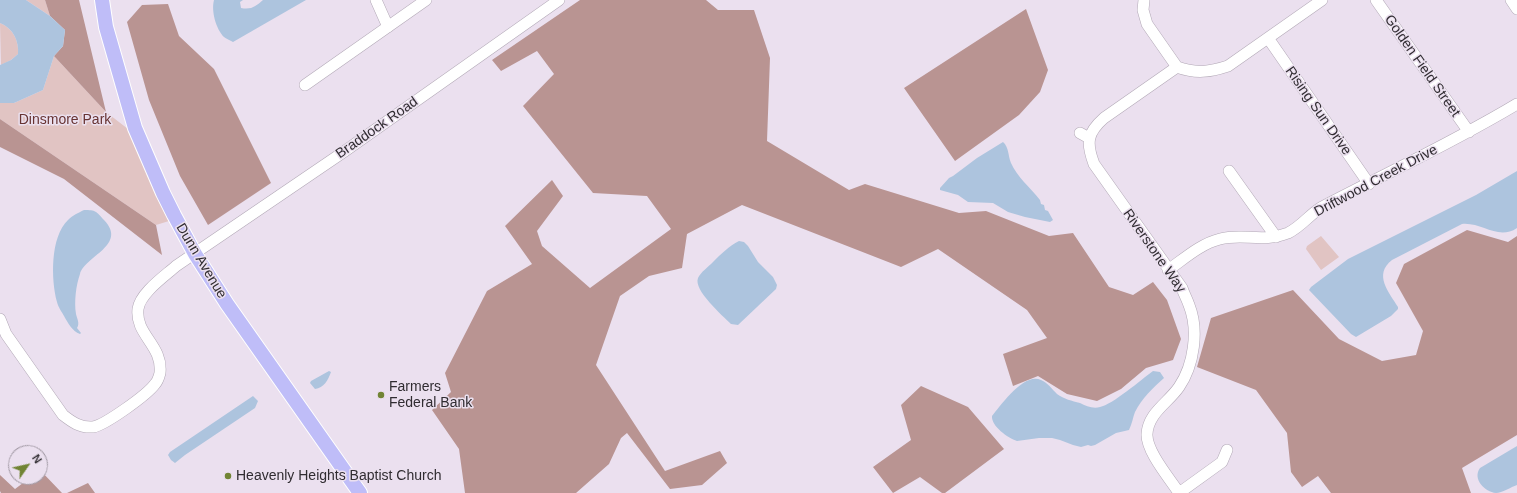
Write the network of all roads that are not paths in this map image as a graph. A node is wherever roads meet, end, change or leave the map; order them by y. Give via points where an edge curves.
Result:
1 (102, 0) edge
2 (376, 0) edge
3 (426, 0) edge
4 (559, 0) edge
5 (1144, 0) edge
6 (1322, 0) edge
7 (1376, 0) edge
8 (1511, 0) edge
9 (1517, 9) edge
10 (388, 27) junction
11 (1268, 38) junction
12 (1177, 67) junction
13 (305, 85) dead end
14 (1517, 104) edge
15 (1469, 132) junction
16 (1229, 171) dead end
17 (1369, 184) junction
18 (1276, 237) junction
19 (195, 254) junction
20 (1168, 270) junction
21 (0, 319) edge
22 (1227, 450) dead end
23 (360, 493) edge
24 (1179, 493) edge

1 - 19 main road, Dunn Avenue via 106,27 135,128 163,193
2 - 10 street
3 - 10 street
4 - 19 street, Braddock Road
5 - 12 street via 1143,10 1147,24
6 - 11 street
7 - 15 street, Golden Field Street
8 - 9 street
10 - 13 street
11 - 12 street via 1228,66 1213,71 1188,71
11 - 17 street, Rising Sun Drive
12 - 20 street, Riverstone Way via 1084,135 1094,164
14 - 15 street, Driftwood Creek Drive
15 - 17 street, Driftwood Creek Drive
16 - 18 street
17 - 18 street, Driftwood Creek Drive via 1320,209 1290,232
18 - 20 street, Driftwood Creek Drive via 1220,239 1199,248
19 - 21 street, Braddock Road via 176,266 152,287 138,308 141,329 157,351 160,363 156,384 103,424 82,426 73,423 62,414 6,334
19 - 23 main road, Dunn Avenue via 227,304
20 - 24 street, Riverstone Way via 1182,288 1190,306 1195,335 1190,362 1179,388 1150,421 1147,435 1151,450
22 - 24 street via 1222,462

